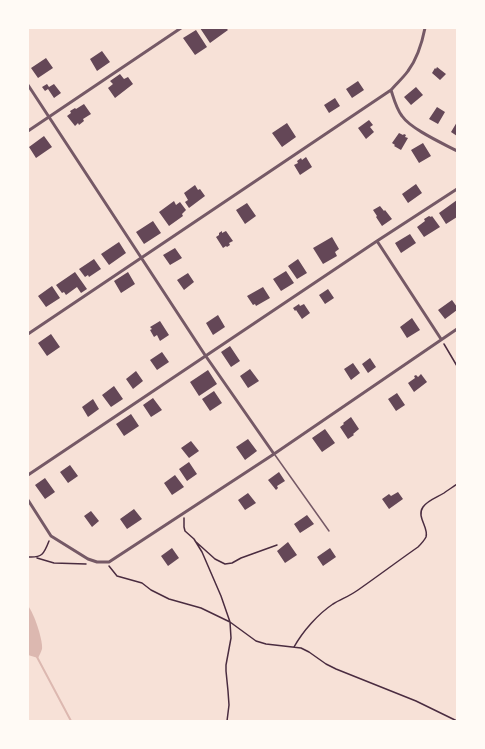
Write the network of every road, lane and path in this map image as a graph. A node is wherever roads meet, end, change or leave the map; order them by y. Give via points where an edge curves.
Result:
1 (181, 28) edge
2 (425, 28) edge
3 (28, 85) edge
4 (391, 90) junction
5 (49, 117) junction
6 (28, 131) edge
7 (457, 151) edge
8 (457, 189) edge
9 (377, 241) junction
10 (141, 257) junction
11 (457, 329) edge
12 (28, 334) edge
13 (442, 339) junction
14 (206, 355) junction
15 (457, 366) edge
16 (274, 454) junction
17 (28, 475) edge
18 (457, 484) edge
19 (28, 500) edge
20 (185, 512) junction
21 (329, 531) dead end
22 (51, 536) junction
23 (194, 539) junction
24 (277, 545) dead end
25 (28, 557) edge
26 (37, 558) junction
27 (107, 562) junction
28 (92, 563) dead end
29 (230, 622) junction
30 (293, 647) junction
31 (227, 721) edge
32 (457, 721) edge

1 - 5 street
2 - 4 street via 421,45 408,72
3 - 5 street
4 - 7 street via 399,112 406,122
4 - 10 street
5 - 6 street
5 - 10 street
8 - 9 street
9 - 13 street
9 - 14 street
10 - 12 street
10 - 14 street
11 - 13 street
13 - 15 path
13 - 16 street
14 - 16 street
14 - 17 street
16 - 20 street
16 - 21 lane
18 - 30 path via 422,508 421,517 426,535 418,547 356,592 326,609
19 - 22 street
20 - 23 path via 184,527
20 - 27 street
22 - 26 path via 45,552
22 - 27 street via 96,562
23 - 24 path via 214,559 225,564
23 - 29 path via 202,552
25 - 26 path
26 - 28 path via 54,563
27 - 29 path via 117,576 142,583 169,599 201,608
29 - 30 path via 256,641
29 - 31 path via 231,638 226,671 229,705
30 - 32 path via 301,648 336,669

